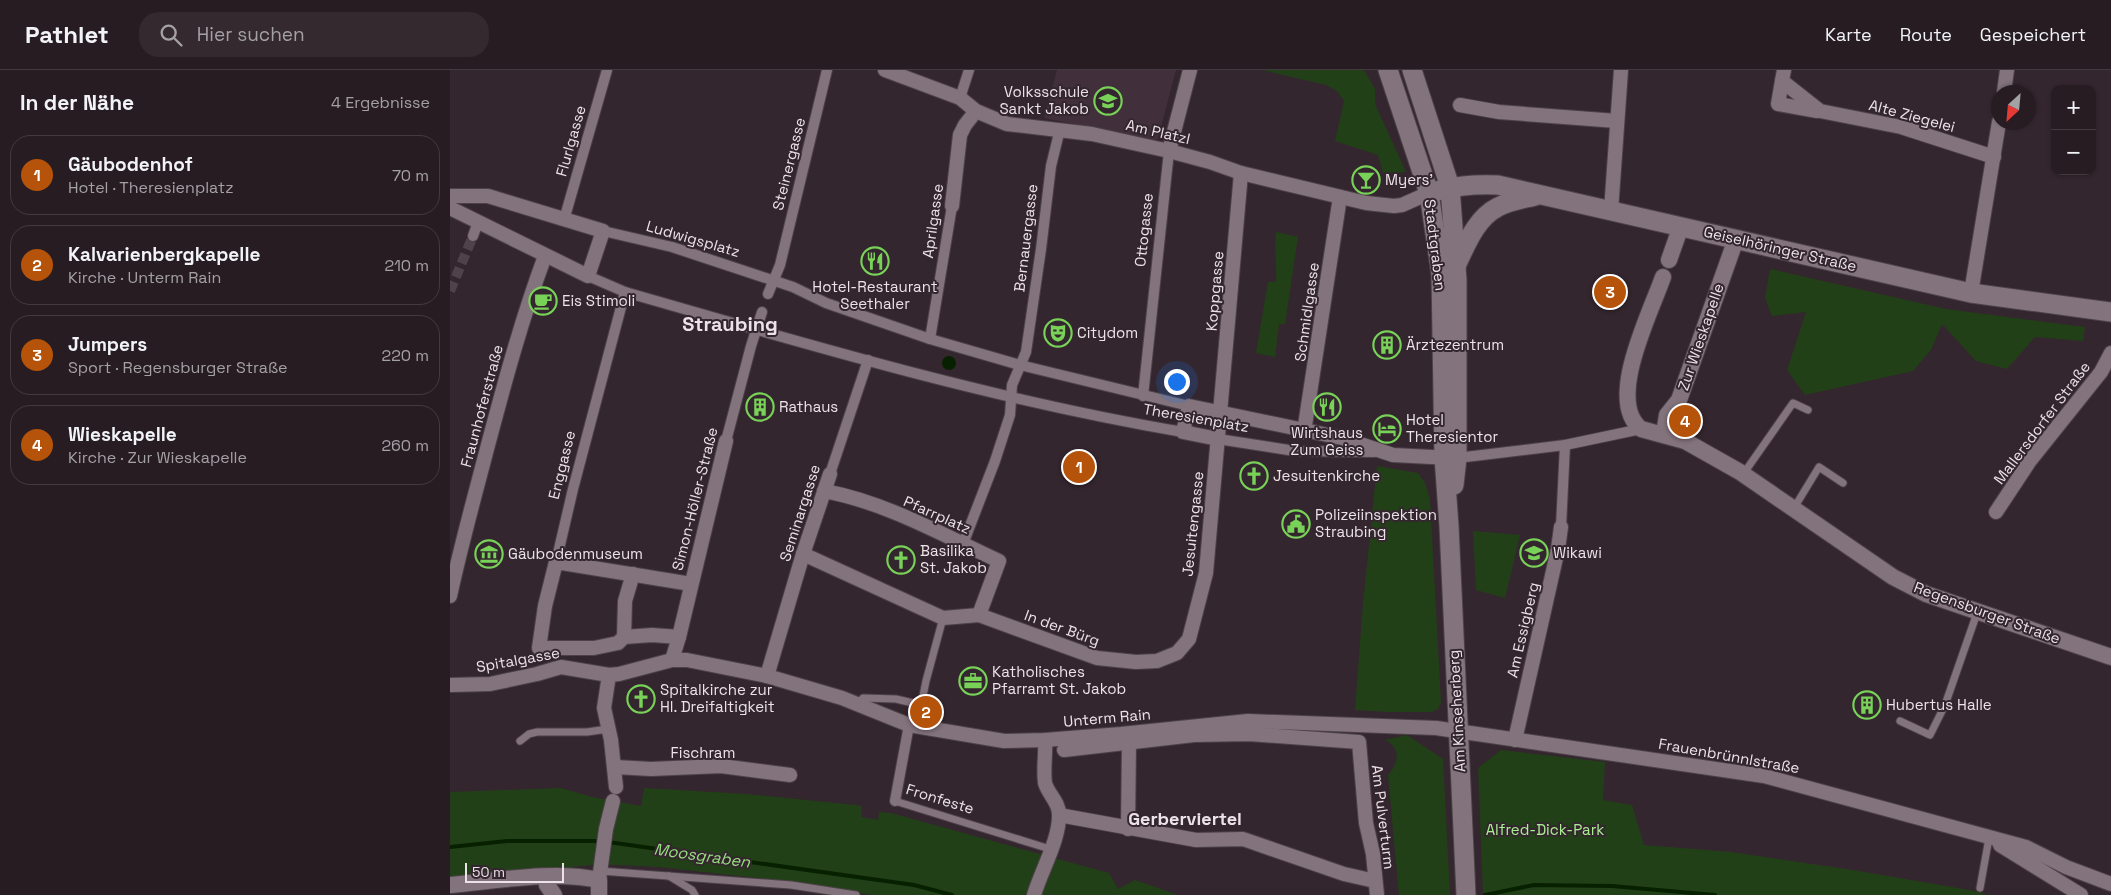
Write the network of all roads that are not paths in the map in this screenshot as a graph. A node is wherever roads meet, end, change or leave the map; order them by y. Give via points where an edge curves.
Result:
1 (607, 70) edge
2 (827, 70) edge
3 (885, 70) edge
4 (969, 70) edge
5 (1190, 70) edge
6 (1388, 70) edge
7 (1412, 70) edge
8 (1621, 70) edge
9 (2007, 70) edge
10 (1783, 75) edge
11 (2005, 85) edge
12 (960, 98) junction
13 (1460, 105) dead end
14 (976, 111) junction
15 (1820, 111) junction
16 (1616, 121) junction
17 (1060, 128) junction
18 (1998, 130) edge
19 (1169, 151) junction
20 (1994, 157) junction
21 (1241, 173) junction
22 (1450, 187) junction
23 (1429, 193) junction
24 (1540, 195) junction
25 (450, 196) edge
26 (1340, 197) junction
27 (952, 206) joint
28 (450, 208) edge
29 (1611, 211) junction
30 (564, 220) junction
31 (478, 222) junction
32 (1681, 226) junction
33 (603, 231) junction
34 (473, 236) tunnel mouth
35 (1736, 239) junction
36 (545, 256) junction
37 (1669, 260) dead end
38 (1456, 268) junction
39 (588, 276) junction
40 (1663, 277) dead end
41 (774, 280) junction
42 (625, 292) junction
43 (1971, 293) junction
44 (768, 294) dead end
45 (762, 312) dead end
46 (2111, 312) edge
47 (756, 330) junction
48 (930, 339) junction
49 (2111, 353) edge
50 (868, 360) junction
51 (1020, 365) junction
52 (1143, 396) junction
53 (1011, 398) junction
54 (1189, 406) junction
55 (1808, 410) dead end
56 (1221, 413) junction
57 (1641, 429) junction
58 (1183, 432) junction
59 (1304, 432) junction
60 (1664, 434) junction
61 (1218, 439) junction
62 (726, 441) joint
63 (1565, 444) junction
64 (1379, 452) junction
65 (1450, 458) junction
66 (830, 474) joint
67 (1743, 474) junction
68 (1843, 483) dead end
69 (824, 491) junction
70 (1794, 509) junction
71 (1996, 512) dead end
72 (1561, 526) joint
73 (962, 544) junction
74 (803, 554) junction
75 (454, 560) edge
76 (556, 562) junction
77 (633, 574) junction
78 (691, 584) junction
79 (450, 596) edge
80 (1197, 611) joint
81 (1977, 613) junction
82 (979, 615) junction
83 (943, 618) junction
84 (679, 636) junction
85 (624, 637) junction
86 (2111, 657) edge
87 (672, 660) junction
88 (609, 675) junction
89 (767, 676) junction
90 (450, 685) edge
91 (858, 704) junction
92 (1900, 721) dead end
93 (910, 725) junction
94 (1248, 728) junction
95 (608, 729) junction
96 (1459, 732) junction
97 (1045, 740) junction
98 (1515, 740) junction
99 (520, 741) dead end
100 (1129, 743) junction
101 (1064, 750) dead end
102 (615, 767) junction
103 (790, 775) dead end
104 (616, 787) dead end
105 (613, 801) dead end
106 (895, 801) joint
107 (1059, 815) junction
108 (1128, 829) junction
109 (1988, 838) junction
110 (1050, 849) junction
111 (666, 875) junction
112 (546, 878) junction
113 (1375, 881) junction
114 (599, 882) edge
115 (2111, 884) edge
116 (450, 885) edge
117 (1980, 888) dead end
118 (554, 895) edge
119 (695, 895) edge
120 (856, 895) edge
121 (1034, 895) edge
122 (1378, 895) edge
123 (1466, 895) edge
124 (2081, 895) edge

1 - 30 street, Flurlgasse
2 - 41 street, Steinergasse
3 - 12 street, Am Platzl
4 - 12 street
5 - 19 street, Ottogasse
6 - 23 main road, Stadtgraben
7 - 22 main road, Stadtgraben
8 - 16 street
9 - 11 street
10 - 15 street, Alte Ziegelei
10 - 15 street, Alte Ziegelei via 1778,104
12 - 14 street, Am Platzl
13 - 16 street via 1499,112
14 - 17 street, Am Platzl via 1007,124
14 - 27 street, Aprilgasse via 960,135
15 - 20 street, Alte Ziegelei via 1901,127
16 - 29 street
17 - 19 street, Am Platzl
17 - 51 street, Bernauergasse via 1051,166 1026,352
18 - 20 street
19 - 21 street, Am Platzl
19 - 52 street, Ottogasse
20 - 43 street
21 - 26 street, Am Platzl
21 - 56 street, Koppgasse
22 - 23 main road, Geiselhöringer Straße
22 - 24 main road, Geiselhöringer Straße via 1472,184 1498,186
22 - 38 main road, Stadtgraben
23 - 26 street, Am Platzl via 1394,206
23 - 65 main road, Stadtgraben via 1441,274
24 - 29 main road, Geiselhöringer Straße
24 - 38 main road via 1508,203 1492,211 1473,232
25 - 30 street, Ludwigsplatz via 488,196
26 - 59 street, Schmidlgasse
27 - 48 street, Aprilgasse
28 - 31 street
29 - 32 main road, Geiselhöringer Straße
30 - 33 street, Ludwigsplatz
31 - 34 street
31 - 36 street
32 - 35 main road, Geiselhöringer Straße
32 - 37 street
33 - 39 street
33 - 41 street, Ludwigsplatz via 672,246
35 - 43 main road, Geiselhöringer Straße
35 - 60 street, Zur Wieskapelle via 1679,400 1667,415
36 - 39 street
36 - 75 street, Fraunhoferstraße
38 - 65 main road, Stadtgraben
39 - 42 street
40 - 57 street via 1627,383 1629,412
41 - 44 street, Steinergasse
41 - 48 street, Theresienplatz via 826,303
42 - 47 street
42 - 76 street, Enggasse
43 - 46 main road, Geiselhöringer Straße
45 - 47 street, Simon-Höller-Straße
47 - 50 street, Theresienplatz
47 - 62 street, Simon-Höller-Straße
48 - 51 street, Theresienplatz
49 - 71 street, Mallersdorfer Straße via 2101,372 2029,462
50 - 53 street, Theresienplatz
50 - 66 street, Seminargasse
51 - 52 street, Theresienplatz
51 - 53 street
52 - 54 street, Theresienplatz
53 - 58 street, Theresienplatz
53 - 73 street via 1010,415 995,461
54 - 56 street, Theresienplatz
54 - 58 street
55 - 67 lane via 1793,404
56 - 59 street, Theresienplatz
56 - 61 street, Koppgasse
57 - 60 street, Regensburger Straße
57 - 63 street
58 - 61 street, Theresienplatz
59 - 64 street, Theresienplatz via 1342,438
60 - 67 street, Regensburger Straße via 1685,441
61 - 64 street, Theresienplatz via 1295,451
61 - 80 street, Jesuitengasse via 1206,573
62 - 78 street, Simon-Höller-Straße
63 - 65 street
63 - 72 street
64 - 65 street, Theresienplatz
65 - 96 main road, Am Kinseherberg via 1449,526
66 - 69 street, Seminargasse
67 - 70 street, Regensburger Straße
68 - 70 lane via 1819,467
69 - 73 street, Pfarrplatz via 849,495
69 - 74 street, Seminargasse
70 - 81 street, Regensburger Straße via 1893,577 1926,594
72 - 98 street, Am Essigberg
73 - 82 street, Pfarrplatz via 999,560
74 - 83 street
74 - 89 street, Seminargasse
75 - 79 street, Fraunhoferstraße
76 - 77 street
76 - 85 street, Enggasse via 539,648 594,648 618,642
77 - 78 street
77 - 85 street via 625,601
78 - 84 street, Simon-Höller-Straße
80 - 82 street, In der Bürg via 1189,639 1177,653 1157,661 1136,662 1097,658
81 - 86 street, Regensburger Straße
81 - 92 lane via 1945,705 1930,735
82 - 83 street
83 - 91 lane via 922,701 913,704 896,699 863,698
84 - 85 street
84 - 87 street, Simon-Höller-Straße
87 - 88 street, Spitalgasse
87 - 89 street, Spitalgasse
88 - 90 street, Spitalgasse via 561,667 490,684
88 - 95 street via 604,708
89 - 91 street, Unterm Rain
91 - 93 street, Unterm Rain
93 - 97 street, Unterm Rain via 1004,740
93 - 106 street, Fronfeste
94 - 96 street, Unterm Rain via 1436,728
94 - 97 street, Unterm Rain
94 - 100 street
94 - 113 street, Am Pulverturm via 1358,742
95 - 99 lane via 537,732
95 - 102 street
96 - 98 street, Frauenbrünnlstraße
96 - 123 main road, Am Kinseherberg
97 - 107 street via 1045,781
98 - 109 street, Frauenbrünnlstraße via 1764,776
100 - 101 street
100 - 108 street
102 - 103 street, Fischram via 721,766
102 - 104 street
105 - 114 street
106 - 110 lane, Fronfeste
107 - 108 street
107 - 110 street
108 - 113 street via 1196,840 1243,839 1344,874
109 - 115 street, Frauenbrünnlstraße via 2026,847
109 - 117 lane
109 - 124 street, Frauenbrünnlstraße
110 - 121 street
111 - 114 lane
111 - 119 lane
111 - 120 lane via 791,885
112 - 114 street via 584,877
112 - 116 street
112 - 118 street
113 - 122 street, Am Pulverturm

